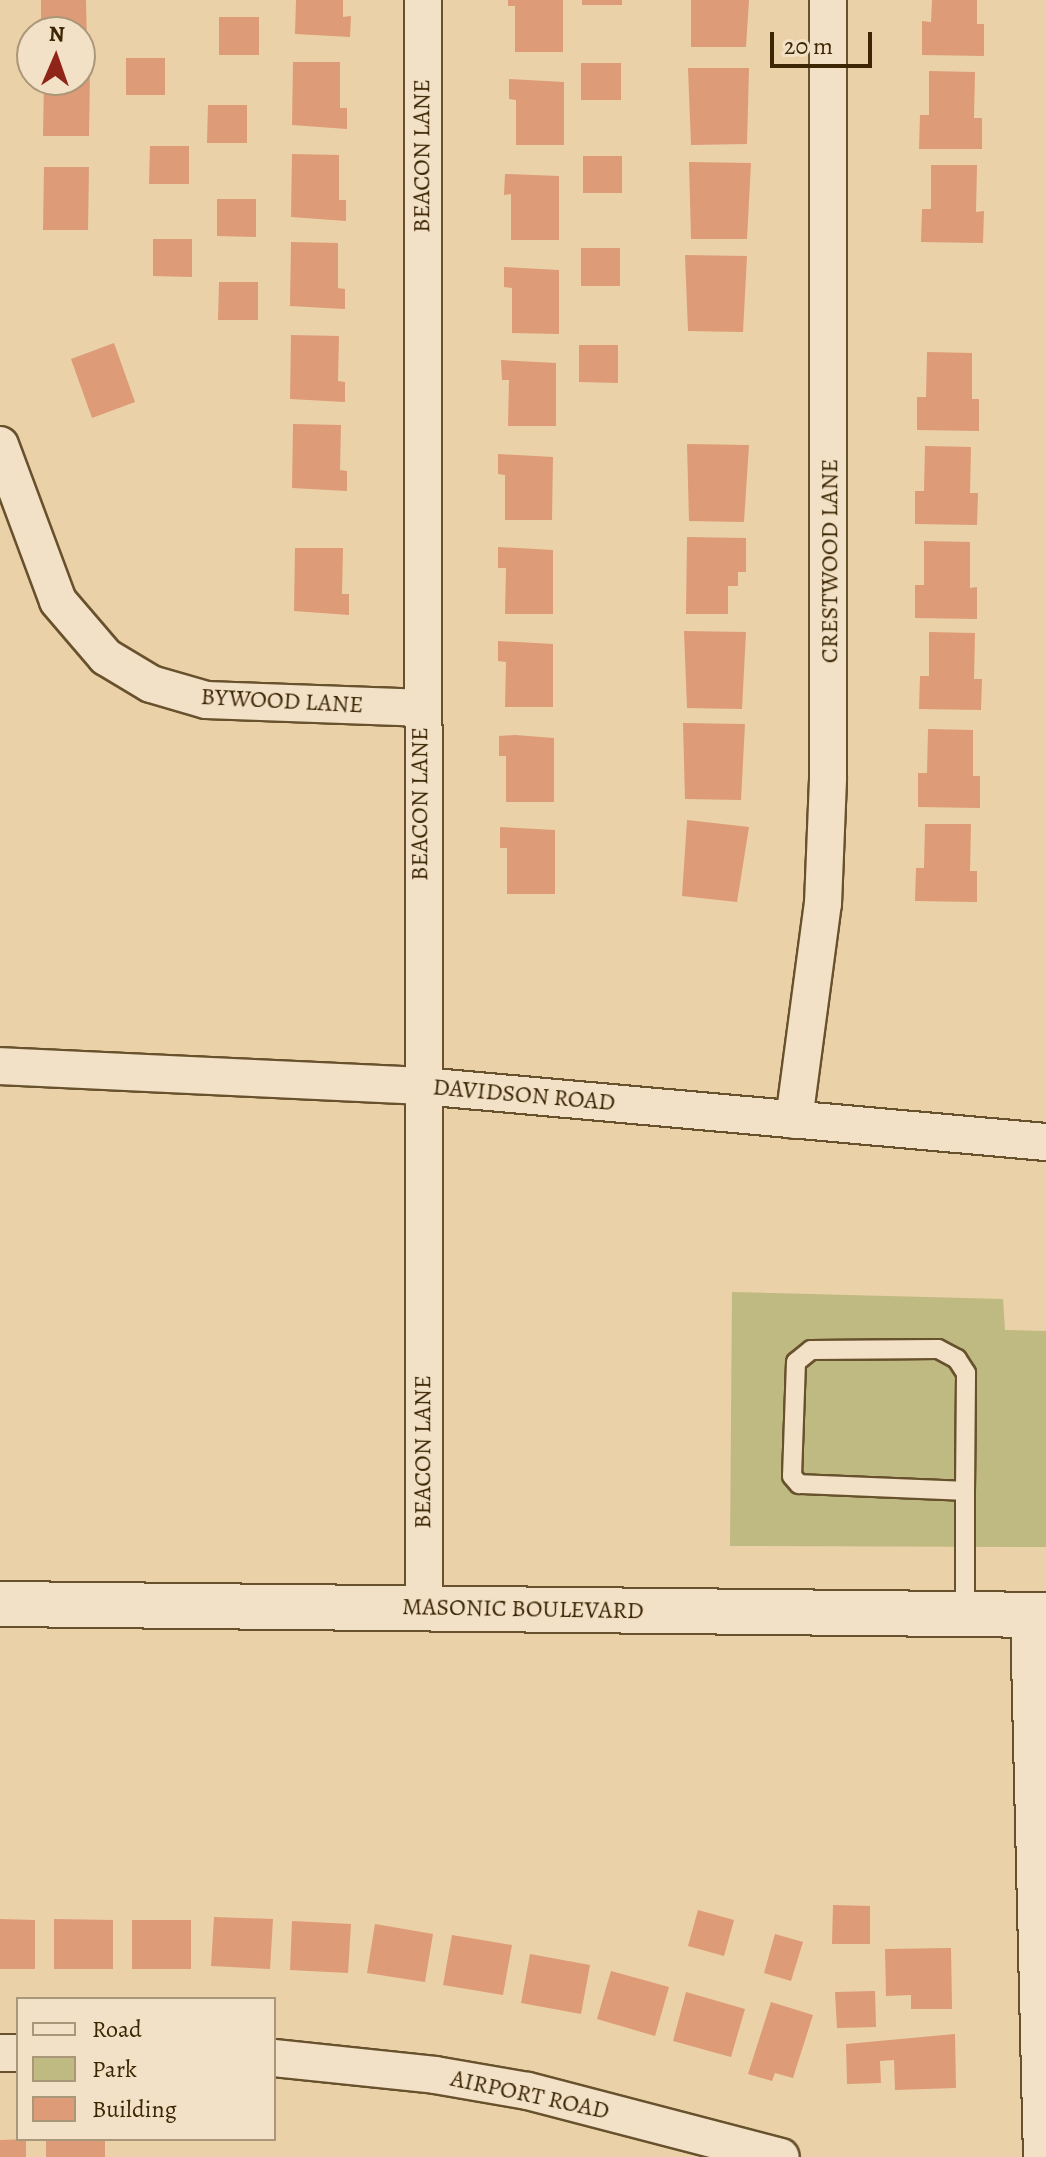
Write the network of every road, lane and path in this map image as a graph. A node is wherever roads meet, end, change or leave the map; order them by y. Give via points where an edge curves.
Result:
1 (423, 0) edge
2 (828, 0) edge
3 (0, 445) edge
4 (420, 708) junction
5 (0, 1066) edge
6 (422, 1086) junction
7 (794, 1120) junction
8 (1046, 1142) edge
9 (965, 1491) junction
10 (0, 1604) edge
11 (424, 1607) junction
12 (965, 1615) junction
13 (1038, 1615) edge
14 (276, 2058) edge
15 (781, 2157) edge
16 (1042, 2157) edge

1 - 4 street, BEACON LANE
2 - 7 street, CRESTWOOD LANE via 828,777 823,904
3 - 4 street, BYWOOD LANE via 58,601 106,657 151,684 206,700
4 - 6 street, BEACON LANE
5 - 6 street, DAVIDSON ROAD
6 - 7 street, DAVIDSON ROAD
6 - 11 street, BEACON LANE
7 - 8 street, DAVIDSON ROAD
9 - 9 lane via 966,1373 957,1359 938,1349 811,1350 796,1362 792,1476 799,1484
9 - 12 lane
10 - 11 street, MASONIC BOULEVARD
11 - 12 street, MASONIC BOULEVARD
12 - 13 street, MASONIC BOULEVARD
13 - 16 street
14 - 15 street, AIRPORT ROAD via 421,2073 528,2091

